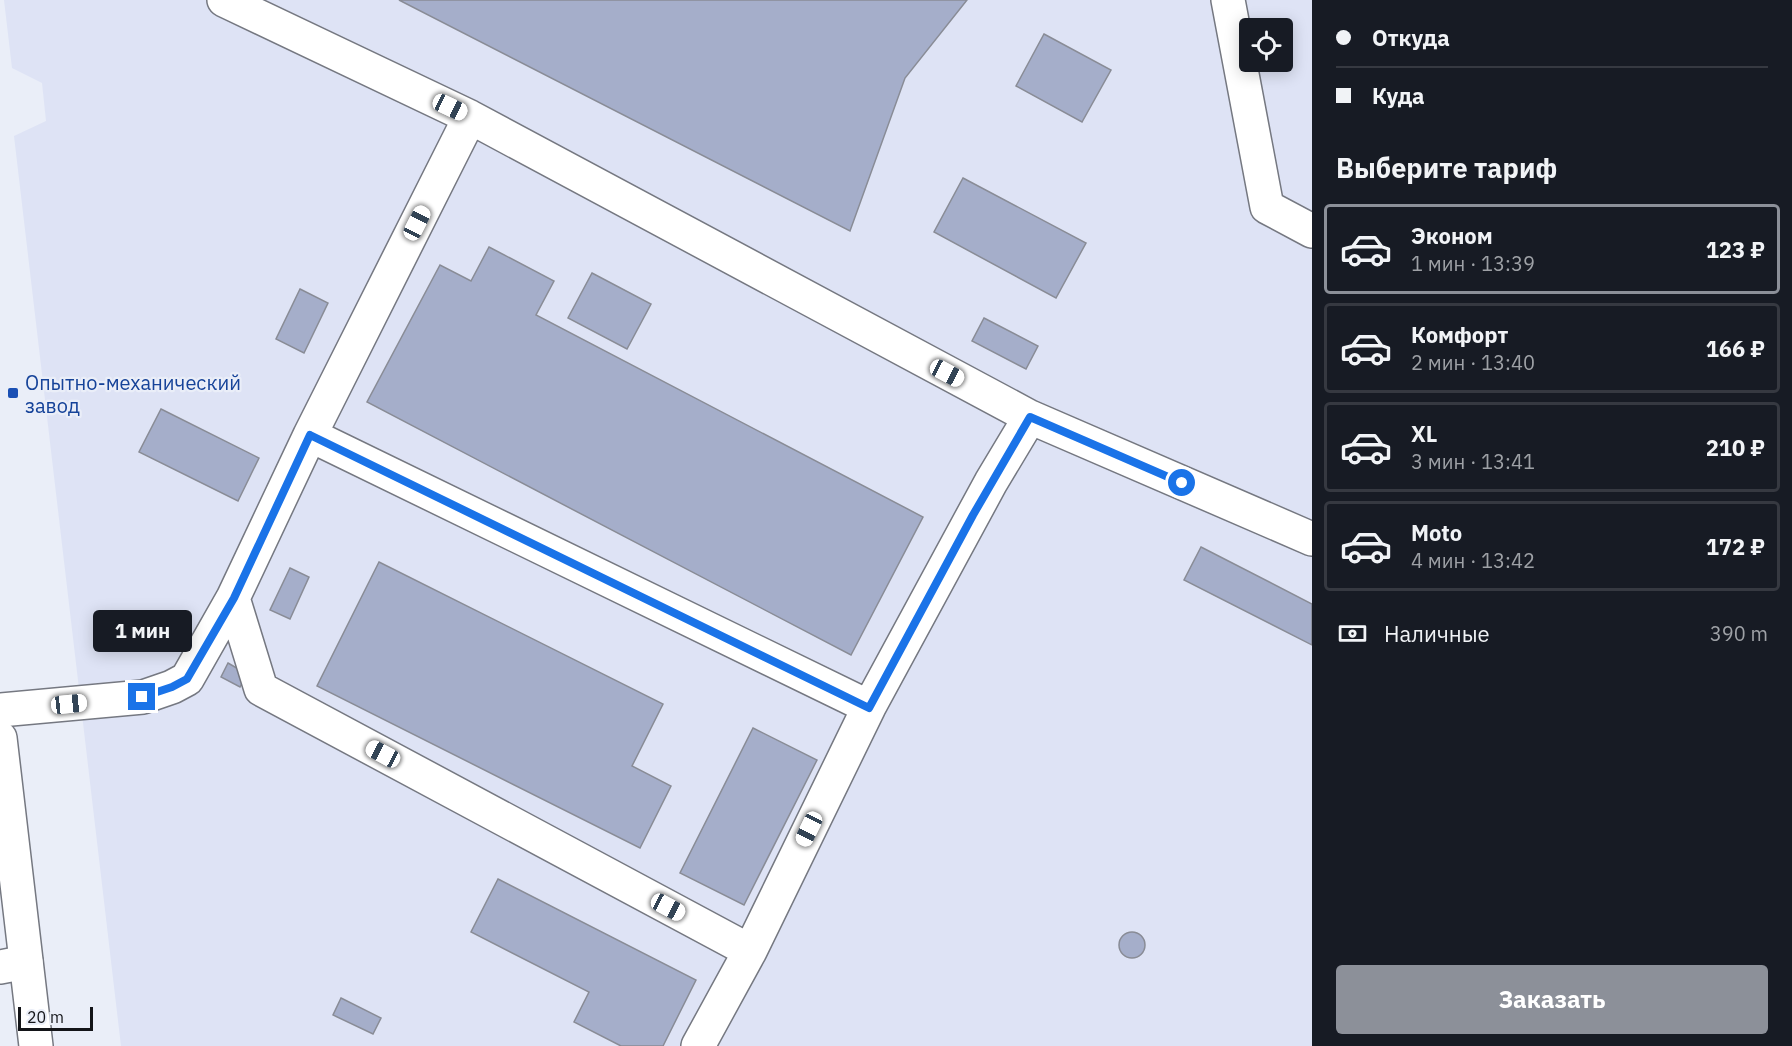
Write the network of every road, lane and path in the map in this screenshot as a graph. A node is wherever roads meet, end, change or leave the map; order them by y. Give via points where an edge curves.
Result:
1 (224, 0) edge
2 (1228, 0) edge
3 (470, 117) junction
4 (1312, 231) edge
5 (1030, 417) junction
6 (310, 435) junction
7 (1312, 538) edge
8 (234, 598) junction
9 (869, 708) junction
10 (0, 710) edge
11 (0, 738) edge
12 (750, 951) junction
13 (13, 964) edge
14 (36, 1046) edge
15 (698, 1046) edge

1 - 3 main road
2 - 4 main road via 1267,207
3 - 5 main road
3 - 6 main road
5 - 7 main road
5 - 9 main road
6 - 8 main road
6 - 9 main road
8 - 10 main road via 187,679 172,687 142,697
8 - 12 main road via 261,689
9 - 12 main road
11 - 13 main road
12 - 15 main road
13 - 14 main road

